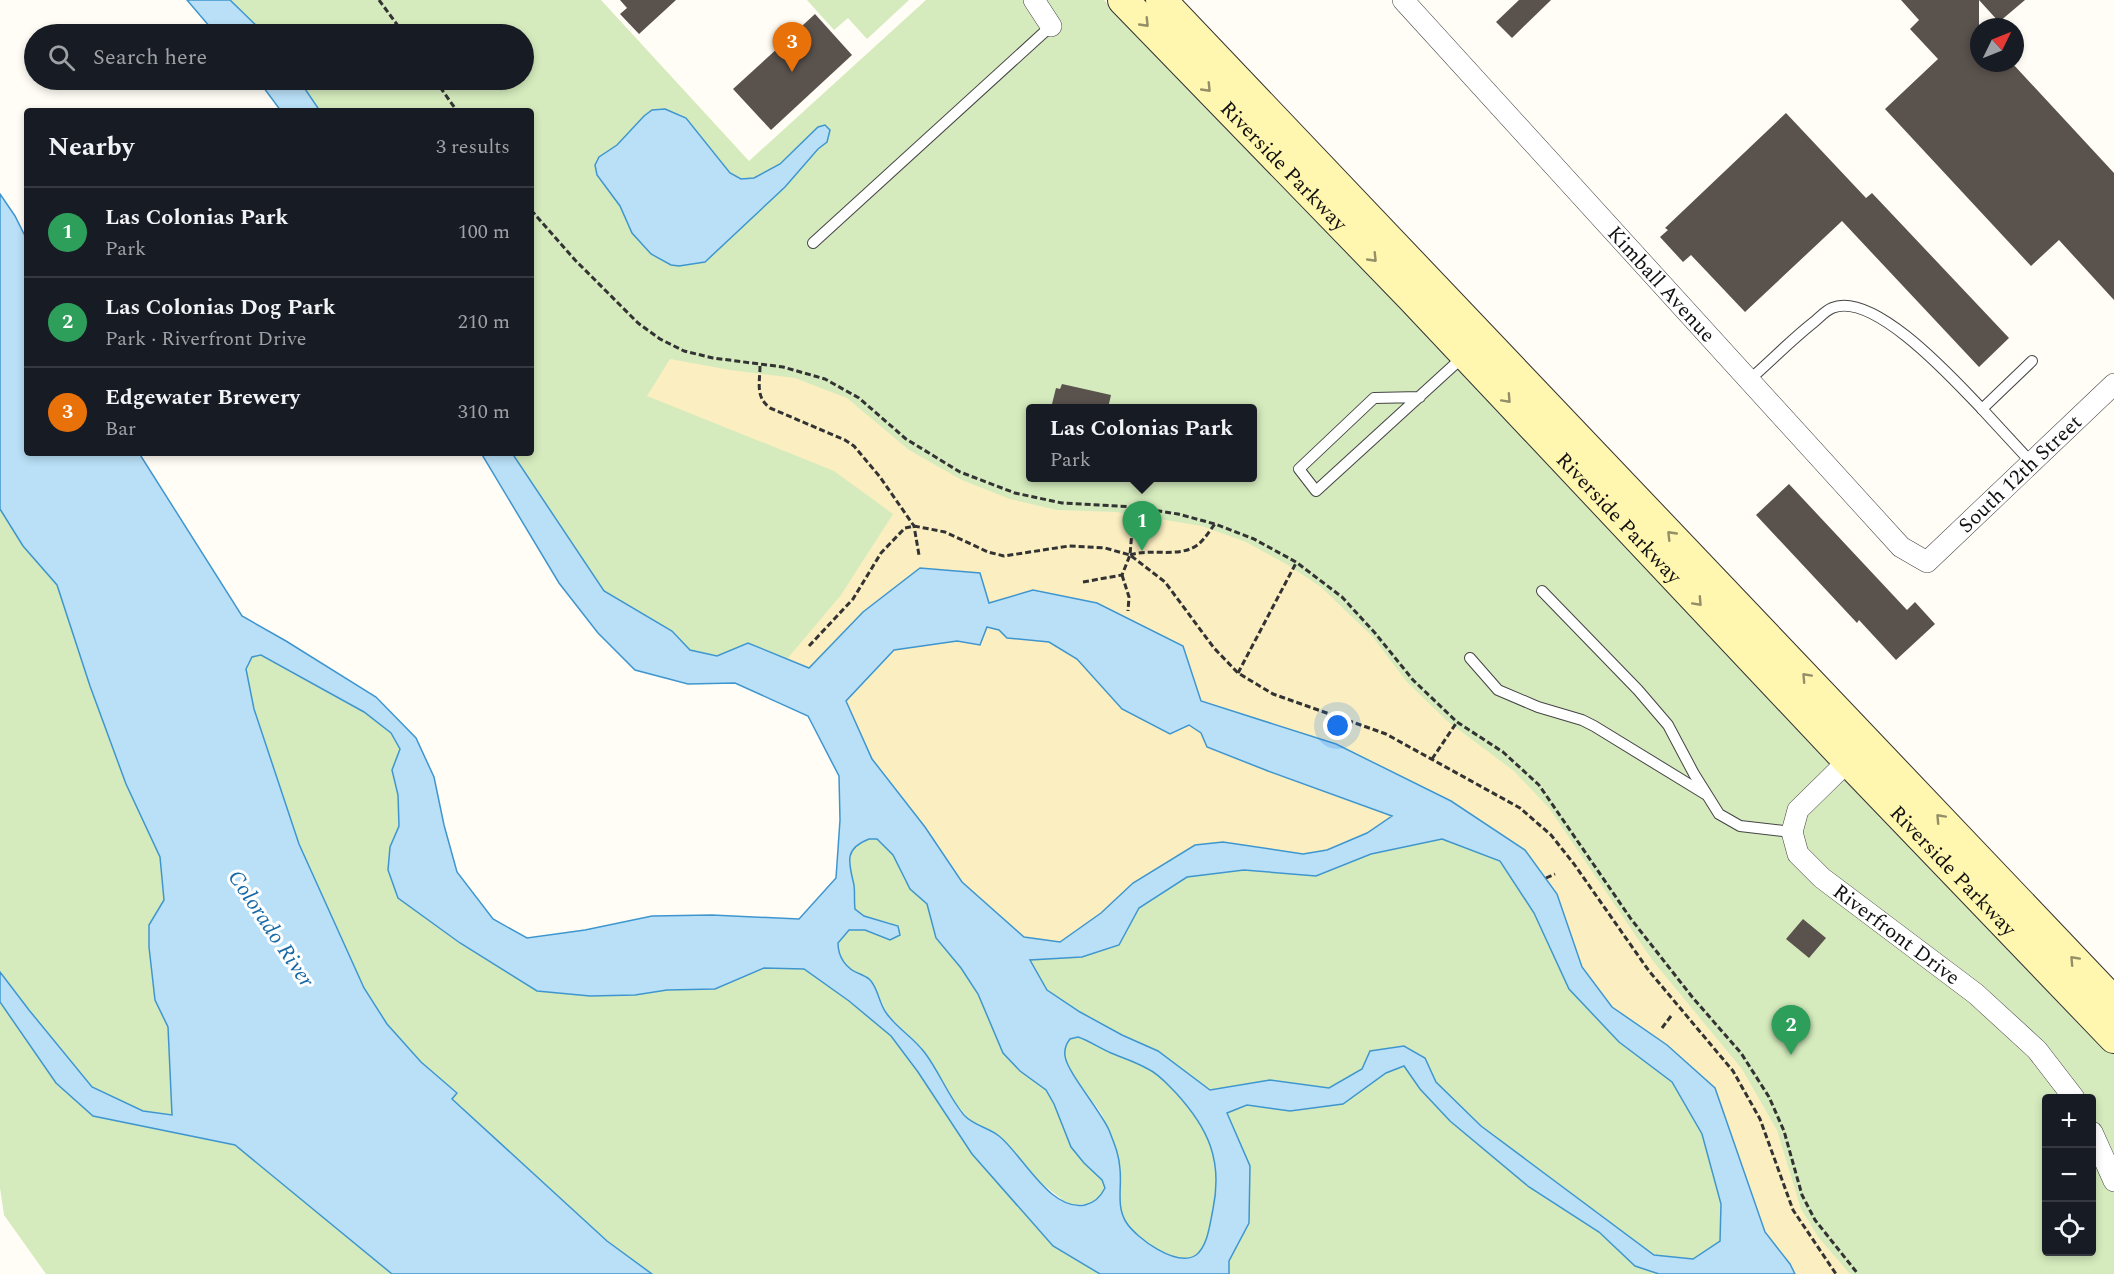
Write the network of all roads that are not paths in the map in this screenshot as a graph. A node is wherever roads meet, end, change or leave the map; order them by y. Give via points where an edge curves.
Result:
1 (1034, 0) edge
2 (1123, 0) edge
3 (1161, 0) edge
4 (1403, 0) edge
5 (1051, 26) joint
6 (813, 243) dead end
7 (1465, 354) junction
8 (2032, 361) dead end
9 (1749, 380) junction
10 (2114, 384) edge
11 (1420, 397) junction
12 (1982, 409) junction
13 (2031, 462) junction
14 (1926, 562) joint
15 (1542, 591) dead end
16 (1470, 658) dead end
17 (1848, 761) junction
18 (1708, 796) junction
19 (1792, 832) junction
20 (2114, 1002) edge
21 (2114, 1038) edge
22 (2071, 1094) edge
23 (2096, 1143) edge
24 (2114, 1181) edge

1 - 5 street
2 -> 7 main road, Riverside Parkway
20 -> 3 main road, Riverside Parkway
4 - 9 street, Kimball Avenue
5 - 6 lane
7 - 11 lane
7 -> 17 main road, Riverside Parkway
8 - 12 lane
9 - 12 lane via 1828,310 1848,305 1879,319 1915,343
9 - 14 street, Kimball Avenue via 1901,547
10 - 13 street, South 12th Street
11 - 11 lane via 1316,491 1299,468 1374,398
12 - 13 lane
13 - 14 street, South 12th Street
15 - 18 lane via 1668,725
16 - 18 lane via 1498,690 1594,726
17 - 19 street via 1798,810
17 - 21 main road, Riverside Parkway
18 - 19 lane via 1719,814 1740,826
19 - 22 street, Riverfront Drive via 1798,854 1822,878 1976,994 2037,1050
23 - 24 street

